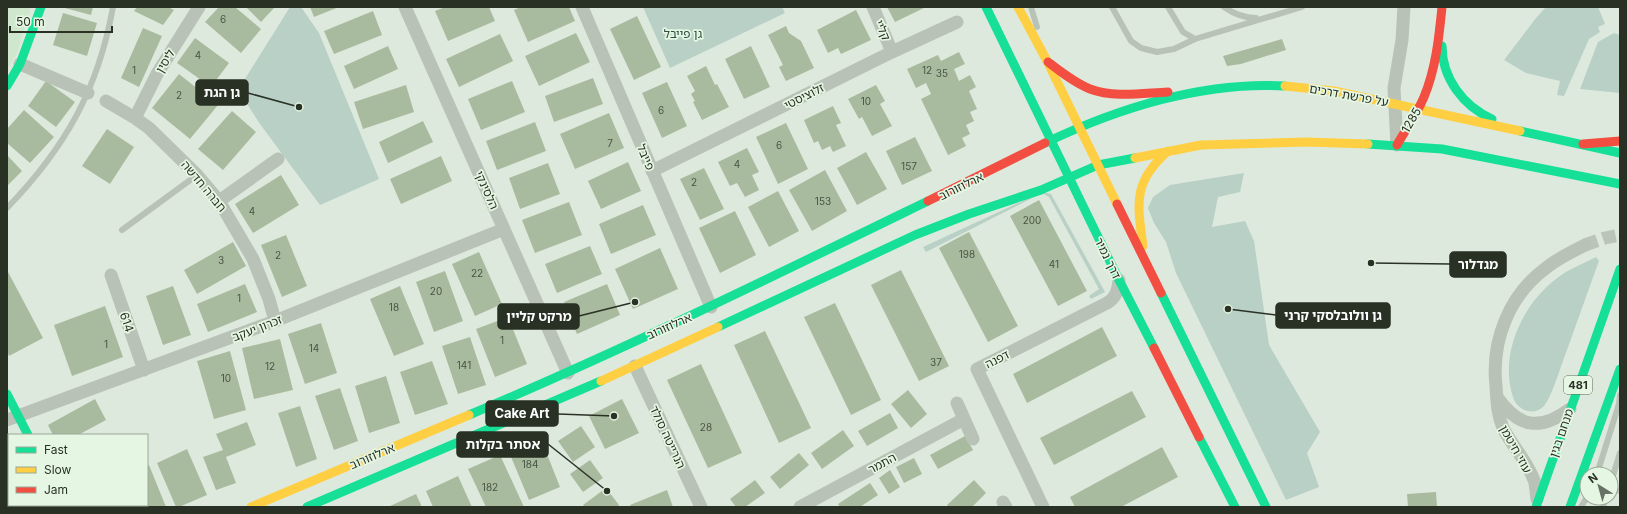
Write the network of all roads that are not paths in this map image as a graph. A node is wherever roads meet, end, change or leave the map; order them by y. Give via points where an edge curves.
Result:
1 (41, 7) edge
2 (113, 7) edge
3 (199, 7) edge
4 (405, 7) edge
5 (582, 7) edge
6 (873, 7) edge
7 (986, 7) edge
8 (1018, 7) edge
9 (1031, 7) edge
10 (1112, 7) edge
11 (1168, 7) edge
12 (1224, 7) edge
13 (1301, 7) edge
14 (1404, 7) edge
15 (1442, 7) edge
16 (1263, 18) junction
17 (957, 22) dead end
18 (1440, 29) junction
19 (1195, 40) junction
20 (892, 52) junction
21 (1047, 61) junction
22 (20, 64) junction
23 (7, 86) edge
24 (88, 93) junction
25 (1196, 93) junction
26 (106, 101) dead end
27 (1395, 103) junction
28 (1418, 108) junction
29 (135, 118) junction
30 (1080, 128) junction
31 (1518, 130) junction
32 (1052, 140) junction
33 (1620, 141) edge
34 (1583, 144) junction
35 (1397, 145) junction
36 (1169, 151) junction
37 (1620, 153) edge
38 (278, 160) dead end
39 (1098, 165) junction
40 (652, 171) junction
41 (197, 175) junction
42 (1069, 178) junction
43 (1620, 184) edge
44 (220, 201) junction
45 (7, 208) edge
46 (504, 229) junction
47 (122, 230) dead end
48 (1585, 245) tunnel mouth
49 (1145, 261) junction
50 (1620, 270) edge
51 (111, 275) dead end
52 (1119, 280) junction
53 (711, 307) junction
54 (276, 321) junction
55 (635, 366) junction
56 (1620, 369) edge
57 (144, 370) junction
58 (568, 373) junction
59 (1620, 391) edge
60 (7, 394) edge
61 (1496, 397) junction
62 (957, 403) dead end
63 (1570, 409) junction
64 (13, 418) edge
65 (964, 419) junction
66 (27, 434) edge
67 (973, 439) dead end
68 (1620, 453) edge
69 (1600, 466) edge
70 (1616, 466) edge
71 (1536, 504) edge
72 (251, 507) edge
73 (307, 507) edge
74 (701, 507) edge
75 (800, 507) edge
76 (1043, 507) edge
77 (1235, 507) edge
78 (1266, 507) edge
79 (1570, 507) edge

1 - 22 street
2 - 24 lane via 100,62
3 - 29 street, ליסין via 157,74
4 - 46 street, הלסינקי
5 - 40 street, פייבל
6 - 20 street, קליי
7 - 32 street, דרך נמיר
8 - 21 street
9 - 21 lane
10 - 19 lane via 1131,41 1141,48 1157,52 1174,49
11 - 19 lane via 1183,32
12 - 16 lane via 1234,14 1247,18
13 - 16 lane
14 - 27 street, 1285 via 1402,45 1394,88
15 - 18 street, 1285
16 - 19 lane
17 - 20 street, זלוציסטי
18 - 28 street, 1285 via 1434,64 1424,98
18 - 31 street via 1443,62 1452,83 1482,116
20 - 40 street, זלוציסטי
21 - 25 street via 1080,84 1096,91
21 - 30 street
22 - 23 street
22 - 24 street
24 - 45 lane via 53,156
25 - 27 street, על פרשת דרכים via 1262,86 1291,86 1334,90
25 - 30 street, על פרשת דרכים via 1128,110
26 - 29 street, חברה חדשה
27 - 28 street, על פרשת דרכים
27 - 35 street, 1285
28 - 31 street, על פרשת דרכים
28 - 35 street, 1285
29 - 41 street, חברה חדשה via 171,148
30 - 32 street, ארלוזורוב
30 - 39 street
31 - 34 street, על פרשת דרכים
32 - 42 street, דרך נמיר
32 - 53 street, ארלוזורוב
33 - 34 street
34 - 37 street, על פרשת דרכים
35 - 36 street via 1274,142 1201,145
35 - 43 street via 1442,148
36 - 39 street
36 - 49 street via 1150,167 1139,192 1138,206
38 - 44 street
39 - 42 street, ארלוזורוב
39 - 49 street
40 - 53 street, פייבל
41 - 44 street, חברה חדשה
41 - 47 lane
42 - 52 street, דרך נמיר
42 - 55 street, ארלוזורוב via 915,235
44 - 54 street, חברה חדשה via 253,259 270,299
46 - 54 street, זכרון יעקב
46 - 58 street, הלסינקי
48 - 61 street, עוזי חיטמן via 1540,272 1517,297 1507,314 1496,353
49 - 78 street
50 - 63 street, מנחם בגין / 481
51 - 57 street, 614
52 - 76 street, דפנה via 1118,291 1112,300 977,369
52 - 77 street, דרך נמיר
53 - 58 street, ארלוזורוב
54 - 57 street, זכרון יעקב
55 - 73 street, ארלוזורוב
55 - 74 street, הנרייטה סולד
56 - 79 street, 481
57 - 64 street, זכרון יעקב
58 - 72 street, ארלוזורוב
59 - 69 lane via 1619,404
60 - 64 street
61 - 63 street, עוזי חיטמן via 1511,414 1527,423 1553,420
61 - 71 street, עוזי חיטמן via 1503,427 1535,483
62 - 65 street
63 - 71 street, מנחם בגין / 481
64 - 66 street
65 - 67 street
65 - 75 street, התמר
68 - 70 lane

